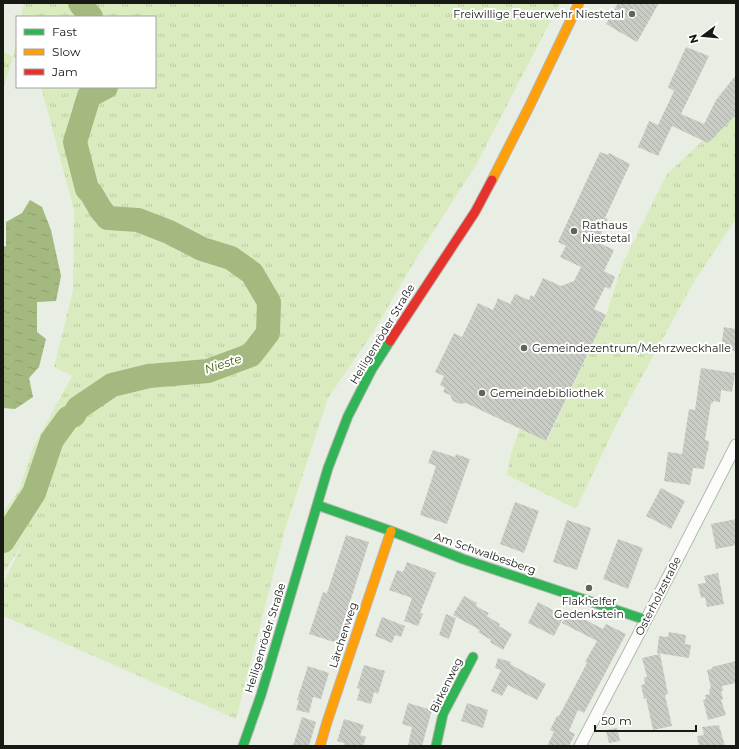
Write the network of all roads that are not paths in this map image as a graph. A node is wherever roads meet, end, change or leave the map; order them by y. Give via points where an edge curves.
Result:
1 (579, 3) edge
2 (736, 445) edge
3 (317, 505) junction
4 (391, 531) junction
5 (646, 620) junction
6 (473, 658) dead end
7 (243, 746) edge
8 (320, 746) edge
9 (436, 746) edge
10 (580, 746) edge

1 - 3 street, Heiligenröder Straße via 475,212 370,374 348,416
2 - 5 street, Osterholzstraße
3 - 4 street, Am Schwalbesberg
3 - 7 street, Heiligenröder Straße via 261,695
4 - 5 street, Am Schwalbesberg via 462,559
4 - 8 street, Lärchenweg
5 - 10 street, Osterholzstraße
6 - 9 street, Birkenweg via 443,714

